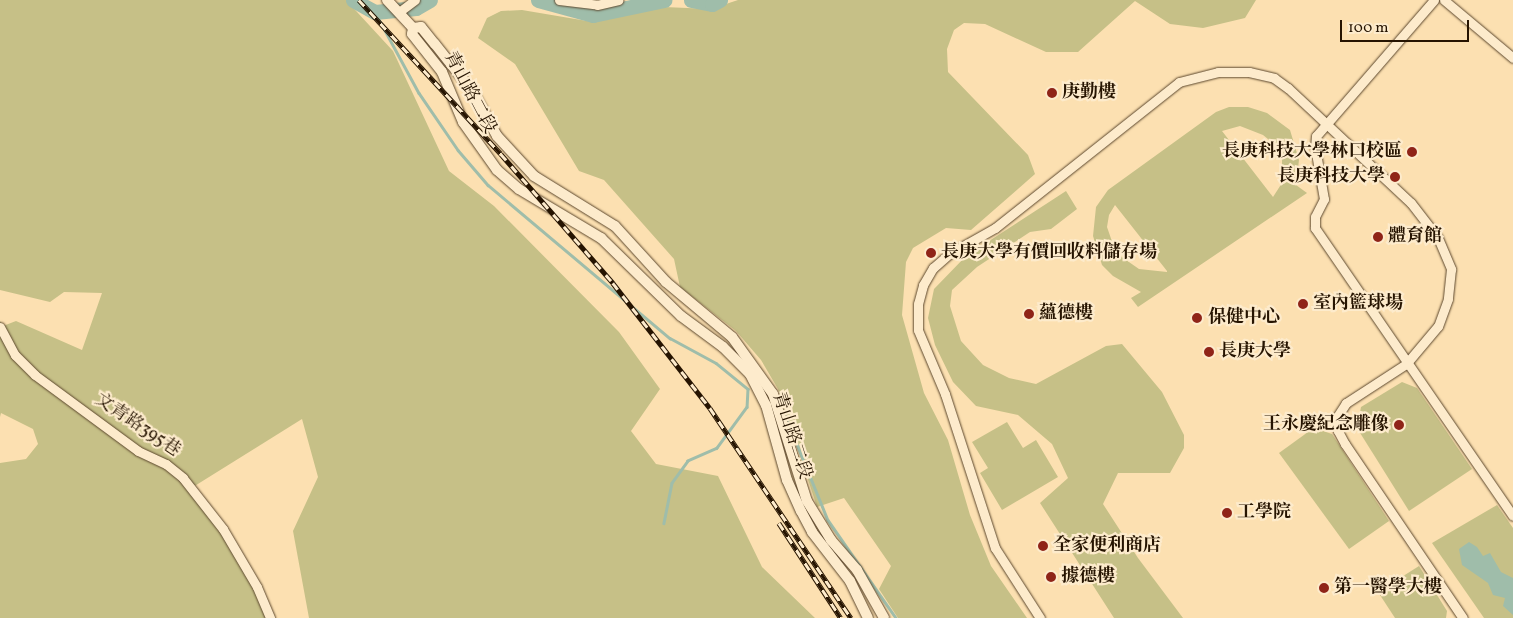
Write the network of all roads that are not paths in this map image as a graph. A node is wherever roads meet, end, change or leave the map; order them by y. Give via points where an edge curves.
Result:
1 (387, 0) edge
2 (415, 0) edge
3 (559, 0) edge
4 (618, 0) edge
5 (1434, 0) edge
6 (1444, 0) edge
7 (399, 12) junction
8 (414, 28) junction
9 (1513, 58) edge
10 (1326, 125) junction
11 (0, 327) edge
12 (1406, 364) junction
13 (1513, 516) edge
14 (270, 618) edge
15 (868, 618) edge
16 (884, 618) edge
17 (1040, 618) edge
18 (1463, 618) edge

1 - 7 street
2 - 7 street
3 - 4 street via 597,5
5 - 10 street
6 - 9 street
7 - 8 street
8 - 15 street, 青山路二段 via 412,34 442,72 463,122 497,170 519,189 602,238 681,316 723,347 750,374 766,405 787,480 801,511 812,532 850,581
8 - 16 street, 青山路二段 via 421,27 435,44 473,92 497,136 534,176 615,226 666,282 732,337 773,394 808,501 831,540 857,570
10 - 12 street via 1316,136 1324,199 1315,217 1315,228
10 - 12 street via 1411,203 1438,238 1451,269 1448,299 1438,326
10 - 17 street via 1274,78 1249,72 1218,72 1179,82 995,228 949,254 928,276 918,304 918,330 944,394 995,548
11 - 14 street, 文青路395巷 via 15,355 35,375 138,451 166,464 183,478 223,529 257,586
12 - 13 street via 1418,376
12 - 18 street via 1346,403 1336,417 1338,431

